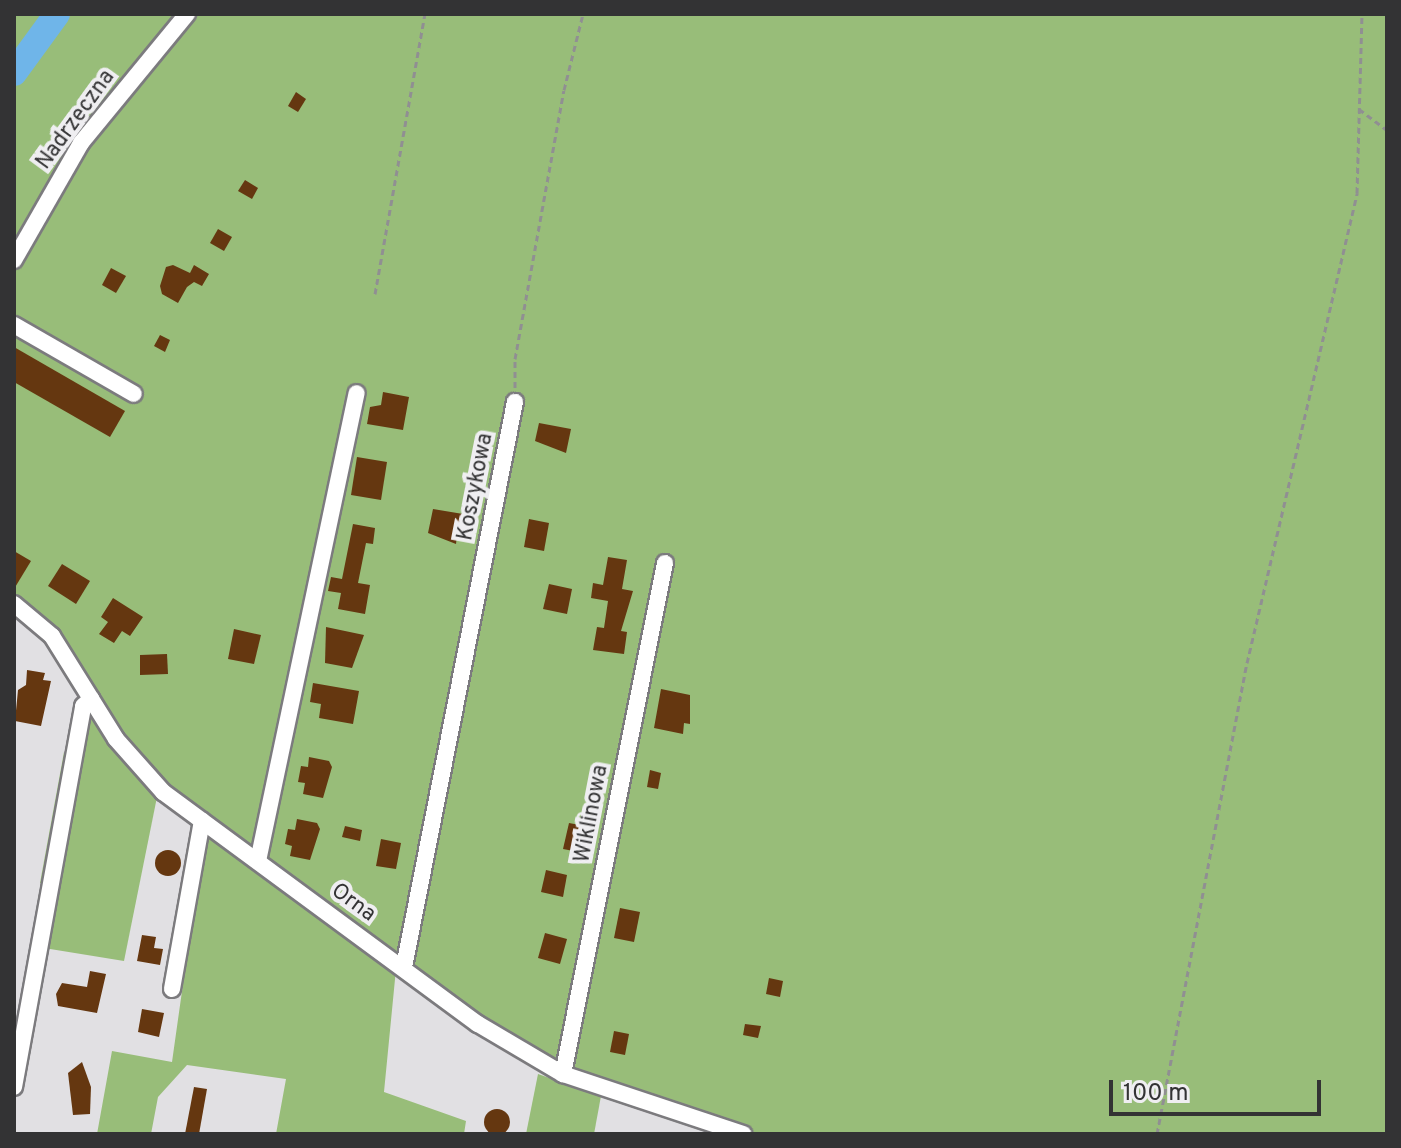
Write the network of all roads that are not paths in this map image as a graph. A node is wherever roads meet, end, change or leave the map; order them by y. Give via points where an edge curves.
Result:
1 (187, 14) edge
2 (14, 260) edge
3 (14, 325) edge
4 (357, 393) dead end
5 (134, 394) dead end
6 (515, 402) road end
7 (665, 563) dead end
8 (14, 604) edge
9 (91, 699) junction
10 (202, 821) junction
11 (258, 861) junction
12 (404, 967) junction
13 (172, 989) dead end
14 (563, 1074) junction
15 (14, 1087) edge
16 (743, 1134) edge

1 - 2 street, Nadrzeczna via 81,143
3 - 5 street
4 - 11 street
6 - 12 street, Koszykowa
7 - 14 street, Wiklinowa
8 - 9 street, Orna via 52,636
9 - 10 street, Orna via 116,739 163,792
9 - 15 street via 83,706
10 - 11 street, Orna
10 - 13 street
11 - 12 street, Orna
12 - 14 street, Orna via 478,1024
14 - 16 street, Orna

